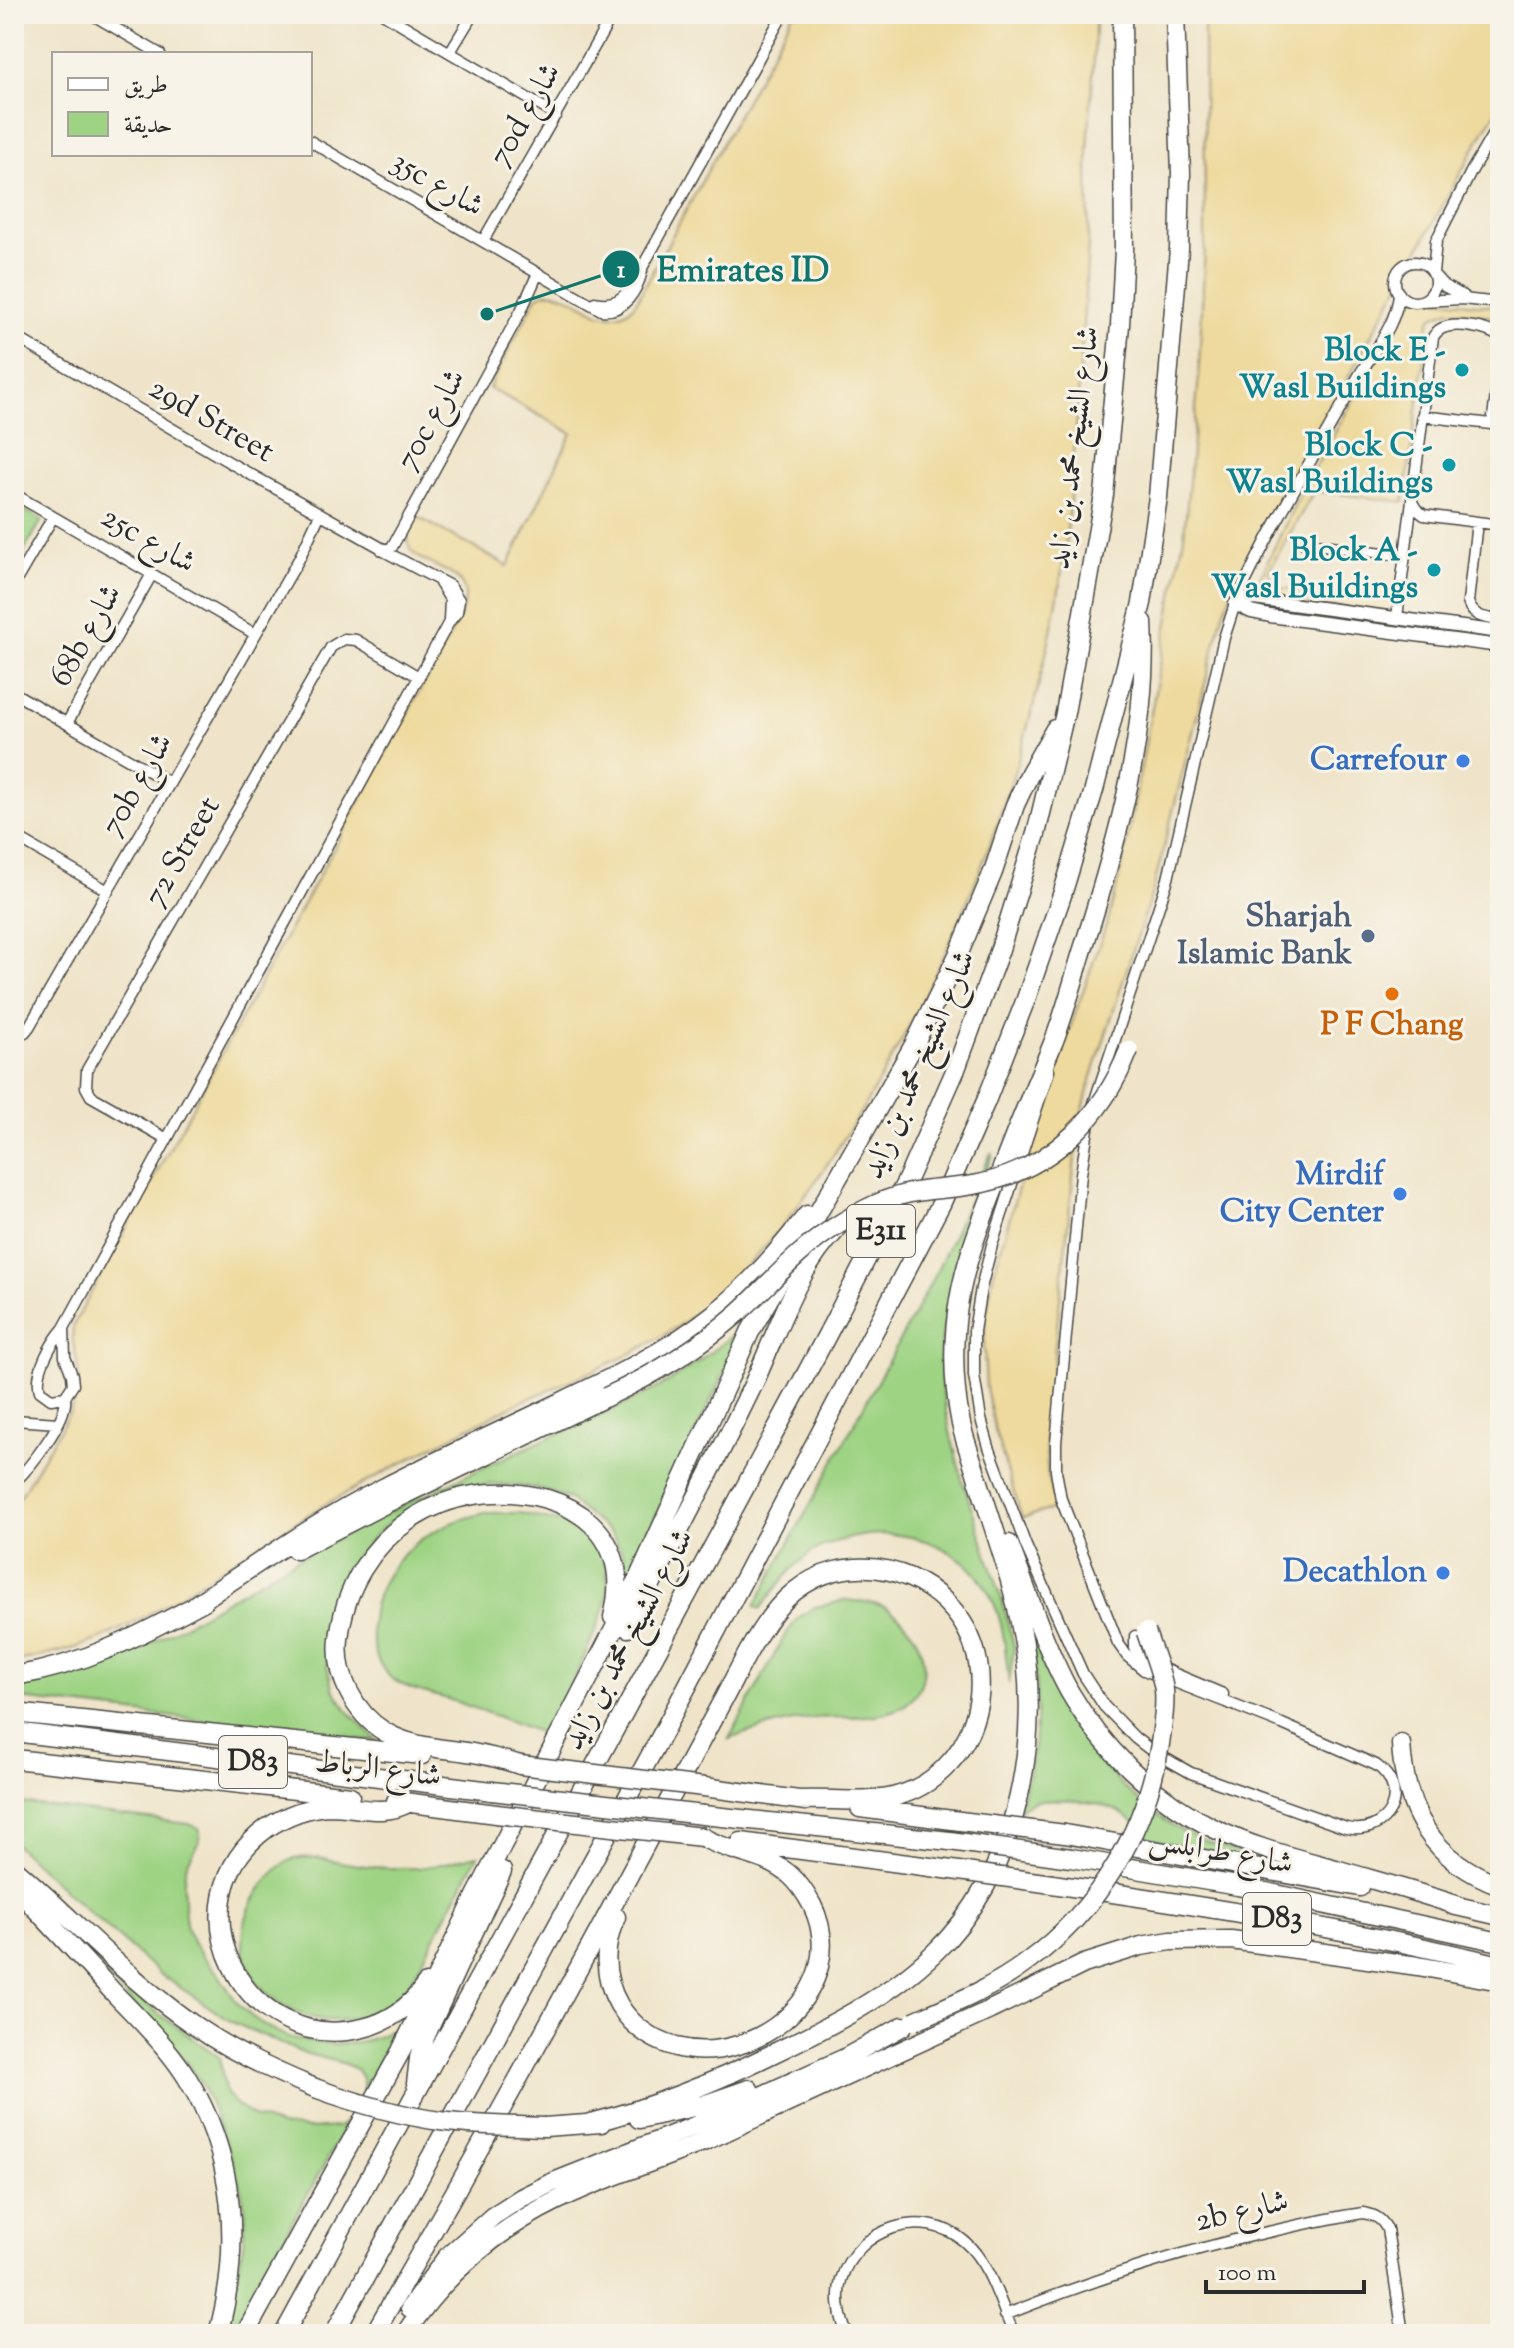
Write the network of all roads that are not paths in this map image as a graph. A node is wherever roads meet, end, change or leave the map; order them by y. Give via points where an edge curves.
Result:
1 (91, 14) edge
2 (384, 14) edge
3 (473, 14) edge
4 (613, 14) edge
5 (783, 14) edge
6 (1122, 14) edge
7 (1175, 14) edge
8 (157, 52) edge
9 (450, 52) junction
10 (556, 115) junction
11 (1500, 122) edge
12 (312, 142) edge
13 (483, 241) junction
14 (1436, 241) junction
15 (1409, 263) junction
16 (1433, 274) junction
17 (541, 275) junction
18 (1399, 293) junction
19 (1472, 299) junction
20 (1421, 301) junction
21 (1500, 303) edge
22 (14, 336) edge
23 (1500, 338) edge
24 (1500, 367) edge
25 (1422, 416) junction
26 (1496, 425) edge
27 (14, 494) edge
28 (1412, 500) junction
29 (323, 516) junction
30 (53, 517) junction
31 (1477, 522) junction
32 (1500, 525) edge
33 (1302, 542) dead end
34 (383, 550) junction
35 (1405, 556) junction
36 (152, 574) junction
37 (14, 584) edge
38 (1236, 602) junction
39 (1142, 603) junction
40 (1397, 617) junction
41 (1500, 620) edge
42 (1479, 629) junction
43 (1380, 630) junction
44 (1500, 632) edge
45 (255, 634) junction
46 (1500, 646) edge
47 (419, 677) junction
48 (14, 693) edge
49 (1065, 713) junction
50 (67, 723) junction
51 (170, 783) junction
52 (14, 836) edge
53 (108, 891) junction
54 (17, 1036) edge
55 (1054, 1042) junction
56 (1129, 1050) dead end
57 (167, 1139) junction
58 (848, 1163) junction
59 (846, 1220) junction
60 (64, 1328) junction
61 (65, 1397) junction
62 (14, 1420) edge
63 (58, 1423) junction
64 (978, 1479) junction
65 (14, 1482) edge
66 (195, 1605) junction
67 (1143, 1633) joint
68 (601, 1655) junction
69 (14, 1676) edge
70 (14, 1713) edge
71 (1282, 1724) junction
72 (14, 1732) edge
73 (1401, 1744) dead end
74 (14, 1759) edge
75 (520, 1765) junction
76 (797, 1800) junction
77 (408, 1803) junction
78 (703, 1815) joint
79 (702, 1837) junction
80 (14, 1868) edge
81 (626, 1881) junction
82 (1500, 1885) edge
83 (14, 1886) edge
84 (477, 1894) junction
85 (1462, 1907) junction
86 (1500, 1916) edge
87 (1500, 1942) edge
88 (1500, 1965) edge
89 (1500, 1981) edge
90 (909, 2024) junction
91 (416, 2091) junction
92 (591, 2123) junction
93 (1005, 2315) junction
94 (218, 2334) edge
95 (245, 2334) edge
96 (284, 2334) edge
97 (334, 2334) edge
98 (374, 2334) edge
99 (394, 2334) edge
100 (405, 2334) edge
101 (847, 2334) edge
102 (1014, 2334) edge
103 (1403, 2334) edge

1 - 8 street
2 - 9 street
3 - 9 street
4 - 10 street, 70d شارع
5 - 17 street, 35c شارع via 628,300 619,308 601,310
6 - 49 highway, شارع الشيخ محمد بن زايد / E311 via 1120,325 1104,495
7 - 39 highway, E311 via 1179,249 1158,497
9 - 10 street
10 - 13 street, 70d شارع
11 - 14 street
12 - 13 street, 35c شارع
13 - 17 street, 35c شارع
14 - 15 street
14 - 16 street
15 - 16 street via 1425,265
15 - 18 street via 1397,274
16 - 19 street
16 - 20 street via 1433,290
17 - 34 street, 70c شارع via 392,547
18 - 20 street
18 - 38 street via 1391,324
19 - 20 street
19 - 21 street
22 - 29 street, 29d Street
23 - 25 street via 1488,329 1452,325 1438,330
24 - 26 street
25 - 26 street
25 - 28 street
27 - 30 street, 25c شارع
28 - 31 street via 1424,515
28 - 35 street
29 - 34 street, 29d Street
29 - 45 street, 70b شارع
30 - 36 street, 25c شارع
30 - 37 street
31 - 32 street
31 - 41 street via 1468,602 1478,616
33 - 35 street
34 - 47 street, 29d Street via 438,581 450,599 449,622
35 - 40 street
36 - 45 street, 25c شارع
36 - 50 street, 68b شارع
38 - 40 street via 1254,599
38 - 43 street via 1270,616
38 - 71 street via 1168,879 1098,1089 1085,1145 1056,1471 1065,1512 1127,1656 1144,1670
39 - 55 highway via 1142,694 1128,785 1109,868
39 - 97 highway, E311 via 1062,895 1021,1013 942,1202 661,1736
40 - 42 street
42 - 43 street via 1461,633 1391,623
42 - 44 street
43 - 46 street
45 - 51 street, 70b شارع
47 - 57 street
47 - 57 street, 72 Street via 356,640 344,639 331,647 87,1070 91,1096
48 - 50 street
49 - 58 highway via 1015,805 959,953
49 - 91 highway, شارع الشيخ محمد بن زايد / E311 via 1036,834 999,952 906,1182
50 - 51 street
51 - 53 street, 70b شارع
52 - 53 street
53 - 54 street, 70b شارع via 29,1027
55 - 64 highway via 979,1227 959,1299 954,1373 962,1430
55 - 71 street via 977,1309 974,1375 989,1447 1074,1658 1118,1723 1152,1751 1212,1781 1346,1828 1367,1830 1385,1820 1394,1794 1381,1769
56 - 59 highway, bridge via 1096,1111 1044,1158 997,1179 896,1196
57 - 60 street
58 - 66 highway via 755,1276 684,1336 608,1380 348,1506
58 - 68 highway via 750,1332
59 - 66 highway, bridge via 803,1250 699,1344 654,1373 375,1509
59 - 91 highway, bridge via 801,1276 753,1384 500,1875 425,2037
60 - 61 street via 65,1357 74,1380
60 - 61 street via 38,1382 47,1397
61 - 63 street
62 - 63 street
63 - 65 street
64 - 85 highway via 1068,1689 1132,1771 1169,1801 1230,1836
64 - 92 highway via 1021,1624 1029,1715 1015,1811 976,1902 935,1953 875,1999 734,2073
66 - 69 highway via 98,1655
67 - 71 street via 1135,1650 1145,1661
67 - 90 highway, bridge via 1162,1679 1157,1761 1141,1814 1111,1875 1088,1906 1027,1963
68 - 75 highway via 617,1600 616,1565 600,1532 562,1504 515,1493 462,1497 413,1518 373,1554 347,1600 339,1642 340,1666 359,1709 403,1741
68 - 84 highway
70 - 75 highway
72 - 78 highway, شارع الرباط / D83, bridge
73 - 82 highway via 1411,1802 1425,1829 1461,1867
74 - 77 highway, شارع الرباط / D83
75 - 76 highway, bridge
76 - 81 highway via 876,1800 909,1791 944,1768 969,1734 980,1690 973,1644 950,1605 913,1578 853,1567 817,1577 786,1598 742,1664
76 - 85 highway, bridge via 1065,1834
77 - 79 highway, شارع الرباط / D83, bridge
77 - 84 highway via 388,1810 328,1806 302,1811 267,1828 248,1846 227,1880 220,1916 227,1956 240,1982 271,2012 310,2029 339,2031 379,2023 424,1988
78 - 87 highway, شارع طرابلس / D83, bridge via 1071,1858 1252,1888
79 - 81 highway via 779,1866 797,1882 817,1916 821,1945 815,1977 797,2006 761,2037 725,2049 686,2049 649,2035 626,2014 611,1987 606,1953
79 - 88 highway, شارع طرابلس / D83, bridge via 1221,1909
80 - 92 highway, bridge via 132,1976 194,2026 252,2061 315,2088 409,2116 544,2127
81 - 98 highway
83 - 94 highway via 160,2041 205,2112 220,2152 232,2214 230,2270
84 - 95 highway via 401,2051
85 - 86 highway
89 - 100 highway via 1231,1940 1171,1941 1112,1953 705,2141 530,2215 458,2268
90 - 92 highway via 730,2097 647,2118
90 - 99 highway via 697,2125 521,2198 446,2258
91 - 96 highway, شارع الشيخ محمد بن زايد / E311
93 - 101 street via 982,2263 964,2241 929,2225 910,2224 874,2236 848,2263 839,2300
93 - 102 street
93 - 103 street, 2b شارع via 1143,2264 1363,2213 1375,2215 1387,2229

